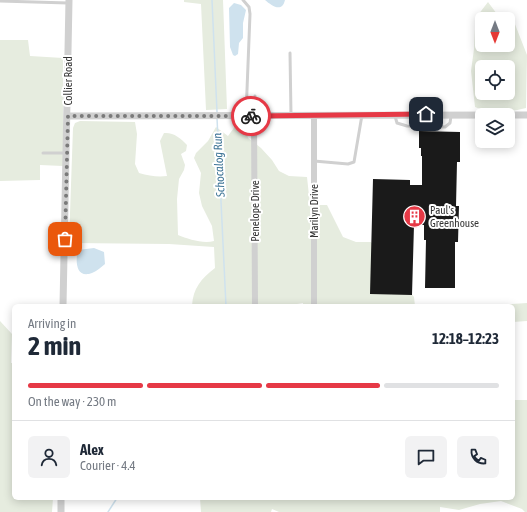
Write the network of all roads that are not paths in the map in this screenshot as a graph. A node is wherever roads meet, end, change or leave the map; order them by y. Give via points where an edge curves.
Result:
1 (243, 0) edge
2 (0, 1) edge
3 (69, 1) edge
4 (290, 52) dead end
5 (255, 96) dead end
6 (452, 114) junction
7 (527, 114) edge
8 (291, 115) junction
9 (314, 115) junction
10 (362, 115) junction
11 (394, 115) junction
12 (68, 116) junction
13 (246, 116) junction
14 (254, 116) junction
15 (43, 153) dead end
16 (66, 153) junction
17 (314, 161) junction
18 (63, 304) edge
19 (255, 304) edge
20 (314, 304) edge
21 (61, 500) edge
22 (61, 512) edge

1 - 13 lane via 249,7 250,14
2 - 3 lane
3 - 12 street, Collier Road
4 - 8 lane
5 - 14 lane
6 - 7 street
6 - 11 street
6 - 11 lane via 450,123 445,127 397,124
8 - 9 street
8 - 14 street
9 - 10 street
9 - 17 street, Marilyn Drive
10 - 11 street
10 - 17 lane via 354,162 348,164
12 - 13 street
12 - 16 street, Collier Road
13 - 14 street
14 - 19 street, Penelope Drive
15 - 16 lane
16 - 18 street, Collier Road
17 - 20 street, Marilyn Drive
21 - 22 street

